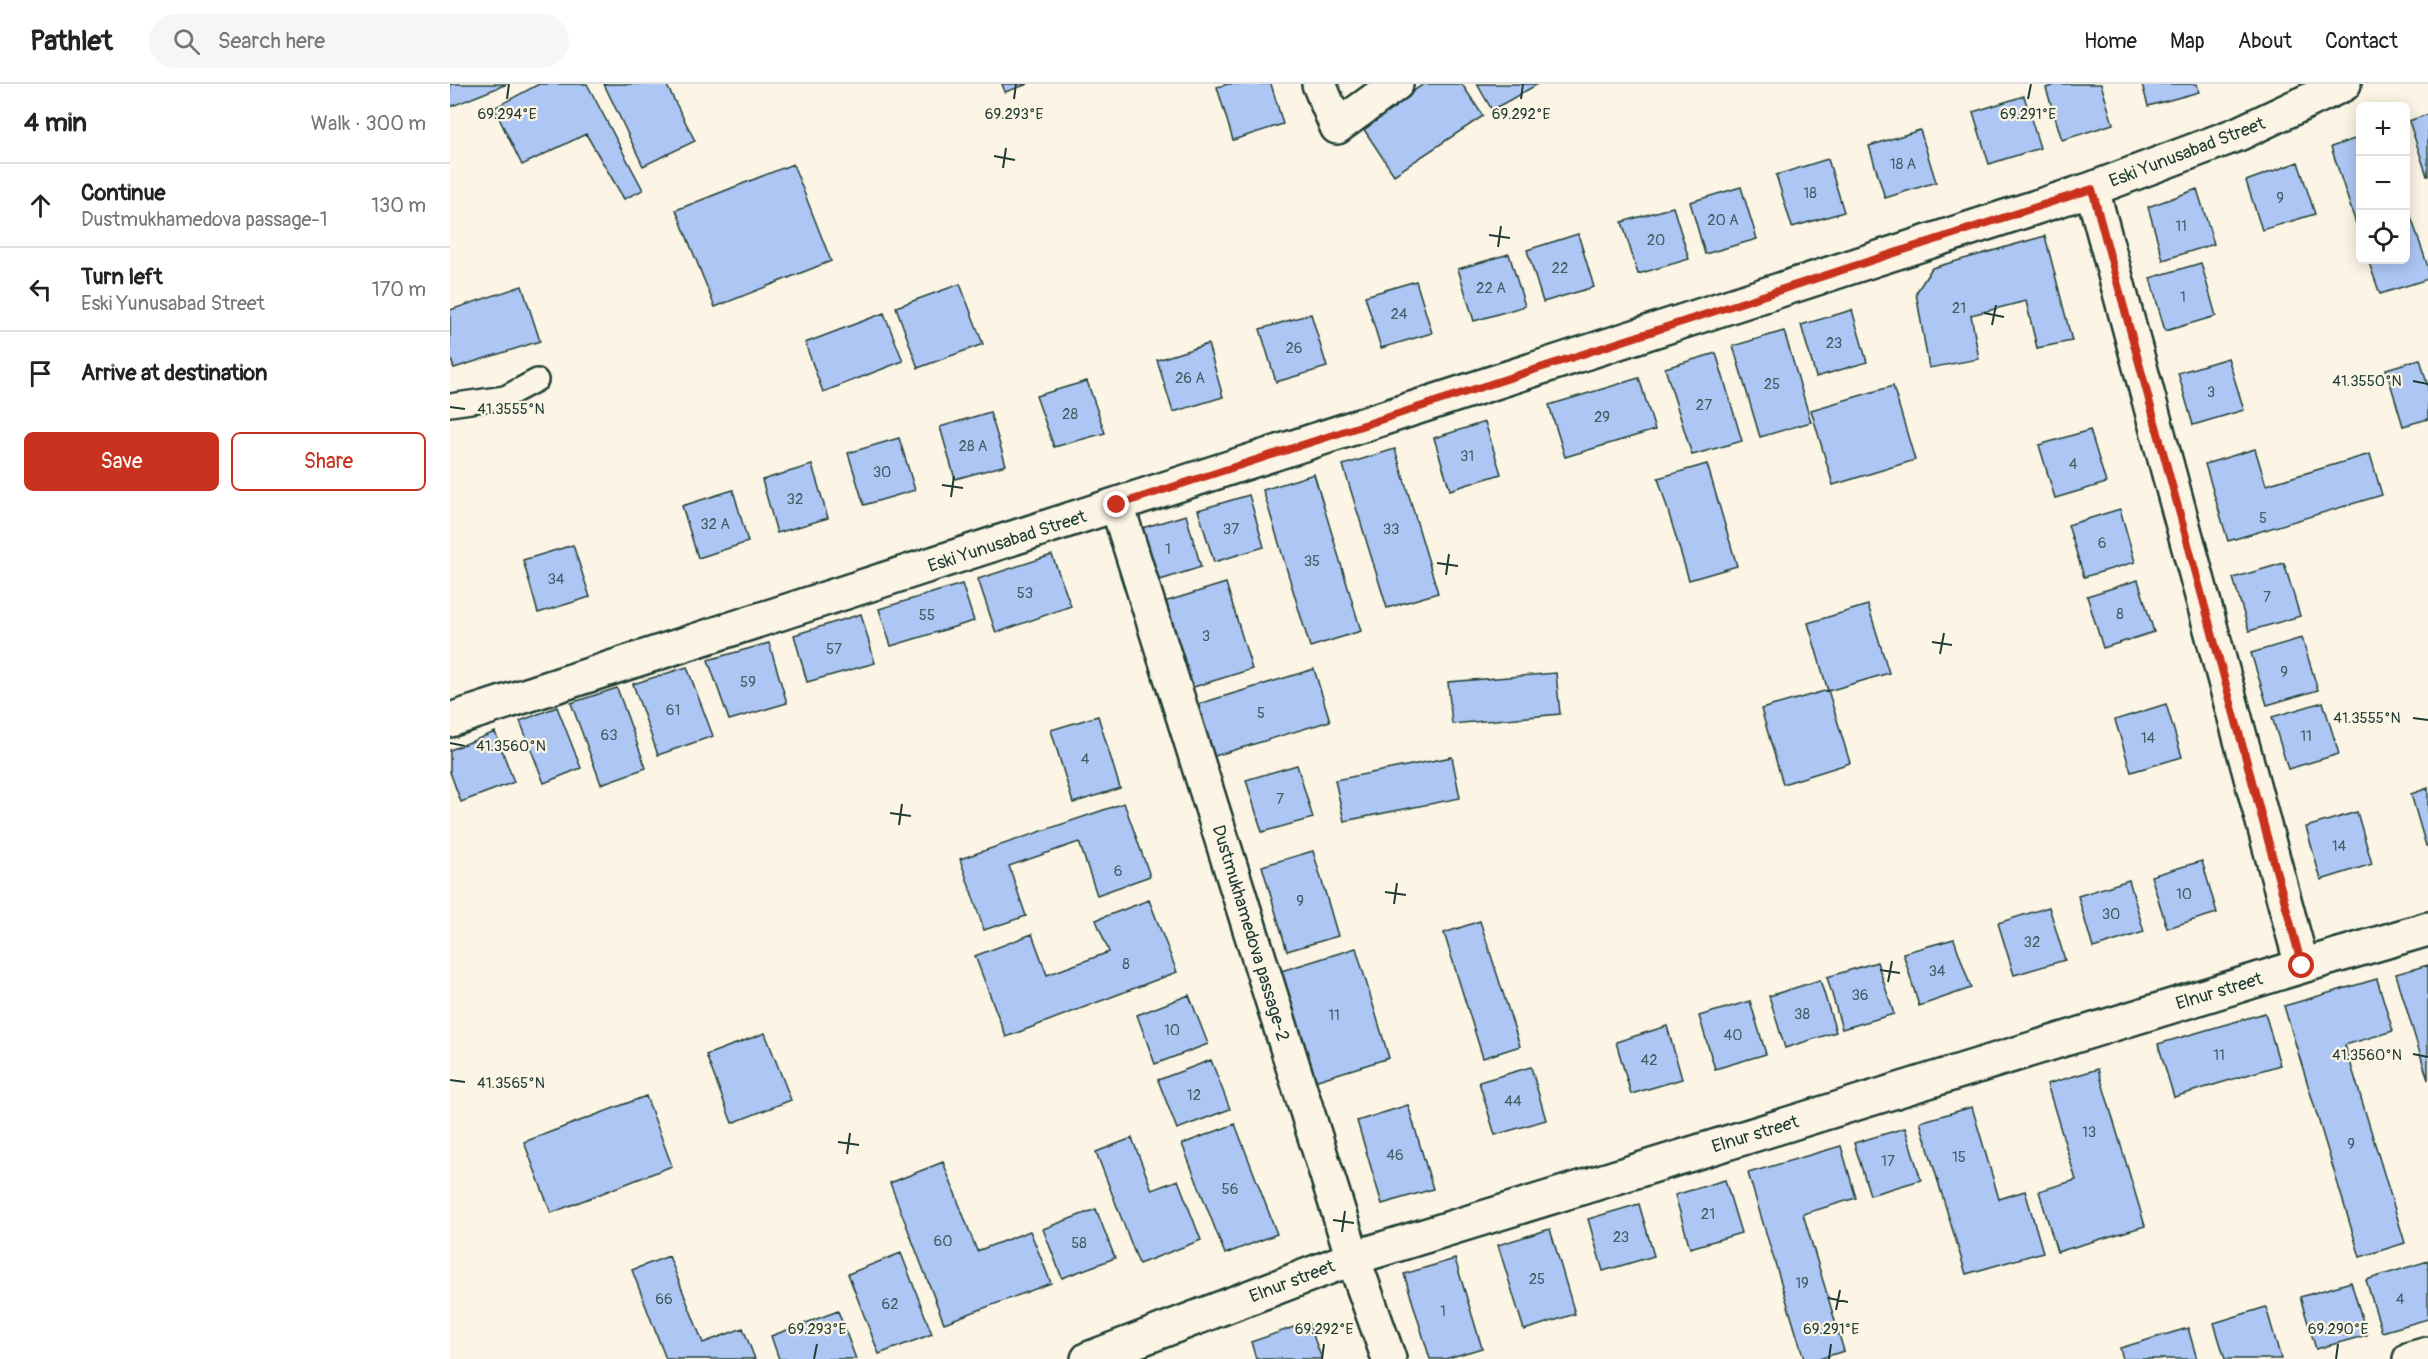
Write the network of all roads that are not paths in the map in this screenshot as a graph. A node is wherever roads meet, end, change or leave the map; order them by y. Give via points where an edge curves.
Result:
1 (1319, 84) edge
2 (1396, 84) edge
3 (2344, 84) edge
4 (2092, 189) junction
5 (537, 380) dead end
6 (450, 405) edge
7 (1117, 505) junction
8 (450, 720) edge
9 (2428, 929) edge
10 (2302, 966) junction
11 (1353, 1258) junction
12 (2428, 1354) edge
13 (1088, 1359) edge
14 (1389, 1359) edge
15 (2410, 1359) edge

1 - 2 street via 1337,127
3 - 4 street, Eski Yunusabad Street via 2238,134
4 - 7 street, Eski Yunusabad Street
4 - 10 street
5 - 6 lane via 505,398
7 - 8 street, Eski Yunusabad Street
7 - 11 street, Dustmukhamedova passage-2
9 - 10 street, Elnur street
10 - 11 street, Elnur street
11 - 13 street, Elnur street
11 - 14 street, Dustmukhamedova passage-2
12 - 15 street

